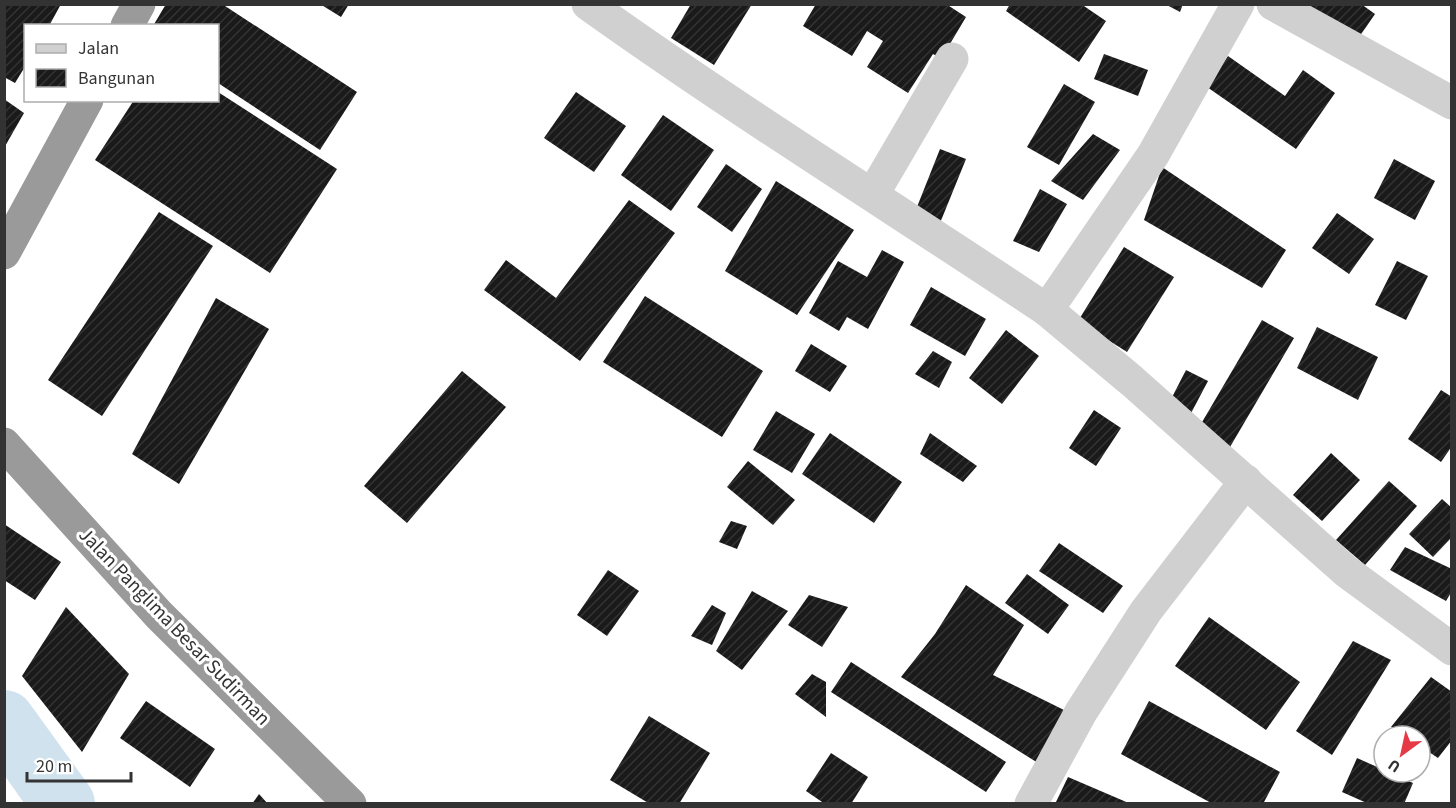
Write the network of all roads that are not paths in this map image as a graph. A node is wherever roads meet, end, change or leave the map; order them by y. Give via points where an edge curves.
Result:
1 (139, 4) edge
2 (588, 4) edge
3 (1238, 4) edge
4 (1273, 4) edge
5 (128, 24) edge
6 (952, 59) dead end
7 (86, 102) edge
8 (1452, 103) edge
9 (873, 194) junction
10 (4, 254) edge
11 (1047, 310) junction
12 (4, 444) edge
13 (1246, 481) junction
14 (1452, 649) edge
15 (350, 804) edge
16 (1031, 804) edge

1 - 5 highway
2 - 9 street via 721,98
3 - 11 street via 1153,155
4 - 8 street
6 - 9 street
7 - 10 highway
9 - 11 street
11 - 13 street
12 - 15 highway, Jalan Panglima Besar Sudirman via 159,615
13 - 14 street via 1347,572
13 - 16 street via 1146,610 1081,712

